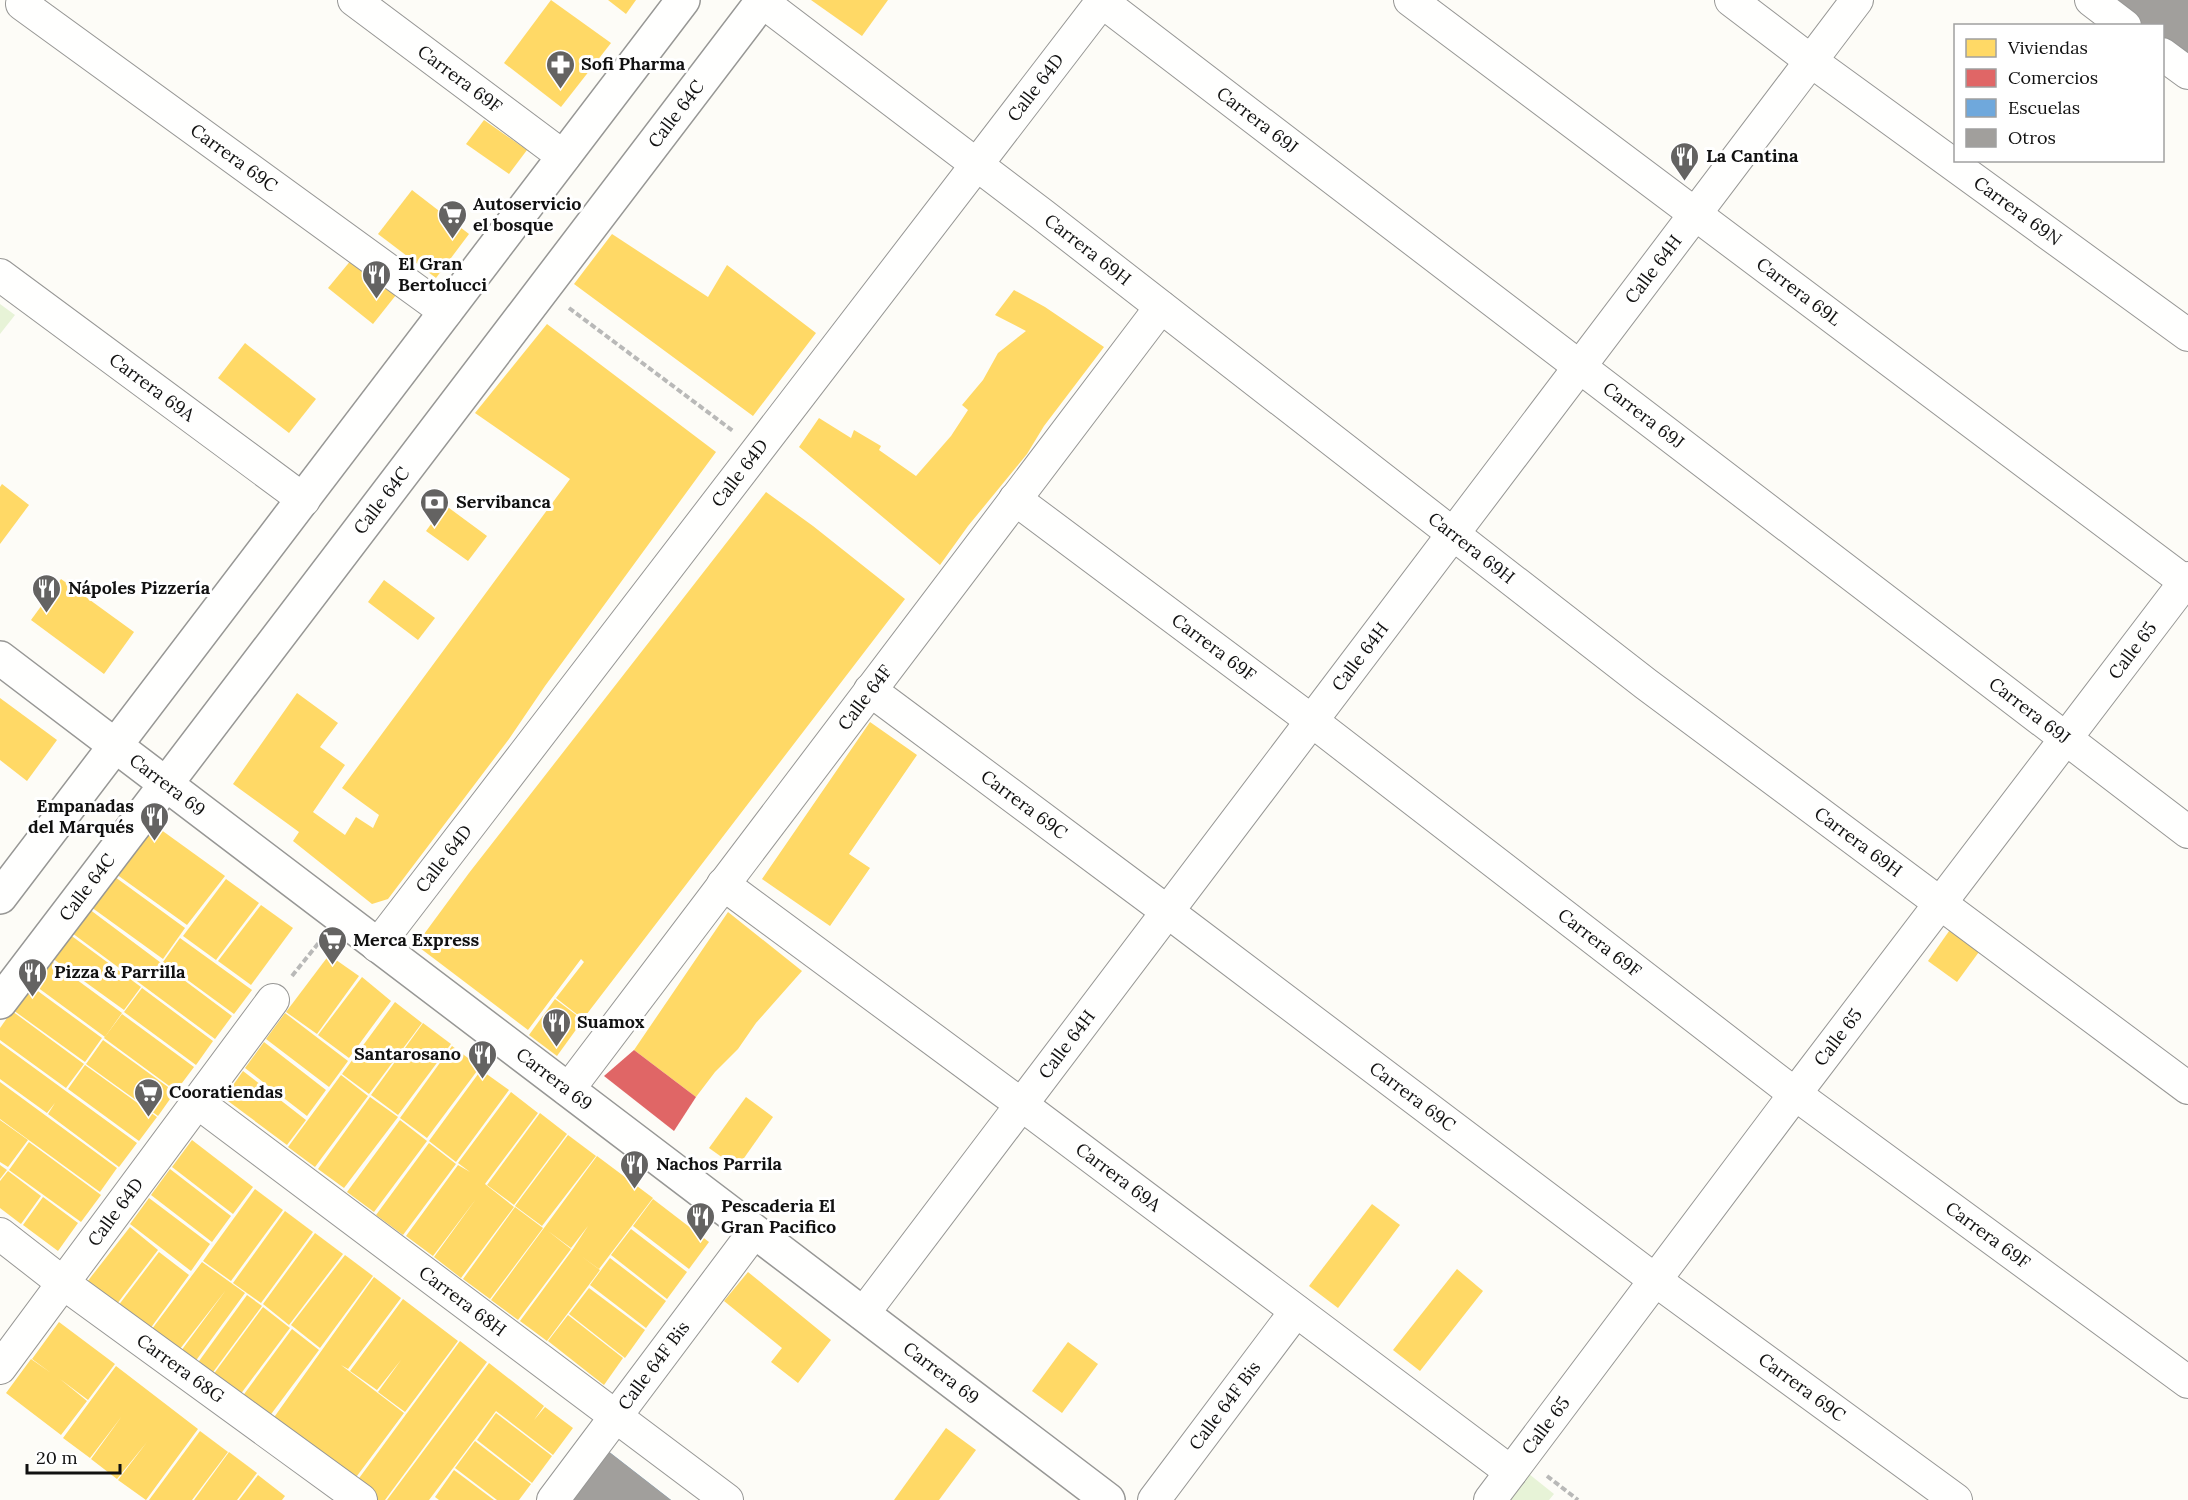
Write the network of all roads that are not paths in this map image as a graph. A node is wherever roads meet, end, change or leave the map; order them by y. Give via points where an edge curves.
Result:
1 (354, 0) edge
2 (683, 0) edge
3 (762, 0) edge
4 (1102, 0) edge
5 (1410, 0) edge
6 (1731, 0) edge
7 (1857, 0) edge
8 (2091, 0) edge
9 (23, 2) edge
10 (2122, 24) edge
11 (2164, 55) edge
12 (1811, 61) junction
13 (2188, 73) edge
14 (564, 157) junction
15 (977, 165) junction
16 (1695, 214) junction
17 (0, 275) edge
18 (1161, 307) junction
19 (446, 312) junction
20 (2188, 335) edge
21 (1580, 367) junction
22 (1015, 499) junction
23 (303, 500) junction
24 (1453, 534) junction
25 (2187, 581) edge
26 (0, 658) edge
27 (870, 690) junction
28 (1312, 721) junction
29 (2066, 738) junction
30 (115, 747) junction
31 (166, 785) junction
32 (2188, 832) edge
33 (723, 884) junction
34 (0, 897) edge
35 (1940, 904) junction
36 (1168, 912) junction
37 (377, 946) junction
38 (273, 1000) road end
39 (0, 1002) edge
40 (2188, 1088) edge
41 (568, 1090) junction
42 (1795, 1094) junction
43 (197, 1102) junction
44 (1022, 1105) junction
45 (754, 1232) junction
46 (0, 1234) edge
47 (1655, 1281) junction
48 (63, 1283) junction
49 (1296, 1311) junction
50 (863, 1314) junction
51 (0, 1368) edge
52 (2188, 1382) edge
53 (617, 1415) junction
54 (1517, 1465) junction
55 (361, 1500) edge
56 (553, 1500) edge
57 (727, 1500) edge
58 (1108, 1500) edge
59 (1154, 1500) edge
60 (1490, 1500) edge
61 (1956, 1500) edge

1 - 14 street, Carrera 69F
2 - 14 street
3 - 15 street, Carrera 69H
3 - 31 street, Calle 64C
4 - 15 street, Calle 64D
4 - 21 street, Carrera 69J
5 - 16 street, Carrera 69L
6 - 12 street, Carrera 69N
7 - 12 street, Calle 64H
8 - 10 street
9 - 19 street, Carrera 69C
11 - 13 street
12 - 16 street, Calle 64H
12 - 20 street, Carrera 69N
14 - 19 street
15 - 18 street, Carrera 69H
15 - 37 street, Calle 64D
16 - 21 street, Calle 64H
16 - 25 street, Carrera 69L
17 - 23 street, Carrera 69A
18 - 22 street, Calle 64F
18 - 24 street, Carrera 69H
19 - 23 street
21 - 24 street, Calle 64H
21 - 29 street, Carrera 69J
22 - 27 street, Calle 64F
22 - 28 street, Carrera 69F
23 - 30 street
24 - 28 street, Calle 64H
24 - 35 street, Carrera 69H
25 - 29 street, Calle 65
26 - 30 street, Carrera 69
27 - 33 street, Calle 64F
27 - 36 street, Carrera 69C
28 - 36 street, Calle 64H
28 - 42 street, Carrera 69F
29 - 32 street, Carrera 69J
29 - 35 street, Calle 65
30 - 31 street, Carrera 69
30 - 34 street
31 - 37 street, Carrera 69
31 - 39 street, Calle 64C
33 - 41 street, Calle 64F
33 - 44 street, Carrera 69A
35 - 40 street, Carrera 69H
35 - 42 street, Calle 65
36 - 44 street, Calle 64H
36 - 47 street, Carrera 69C
37 - 41 street, Carrera 69
38 - 43 street, Calle 64D
41 - 45 street, Carrera 69
42 - 47 street, Calle 65
42 - 52 street, Carrera 69F
43 - 48 street, Calle 64D
43 - 53 street, Carrera 68H
44 - 49 street, Carrera 69A
44 - 50 street, Calle 64H
45 - 50 street, Carrera 69
45 - 53 street, Calle 64F Bis
46 - 48 street, Carrera 68G
47 - 54 street, Calle 65
47 - 61 street, Carrera 69C
48 - 51 street, Calle 64D
48 - 55 street, Carrera 68G
49 - 54 street, Carrera 69A
49 - 59 street, Calle 64F Bis
50 - 58 street, Carrera 69
53 - 56 street, Calle 64F Bis
53 - 57 street, Carrera 68H
54 - 60 street, Calle 65

